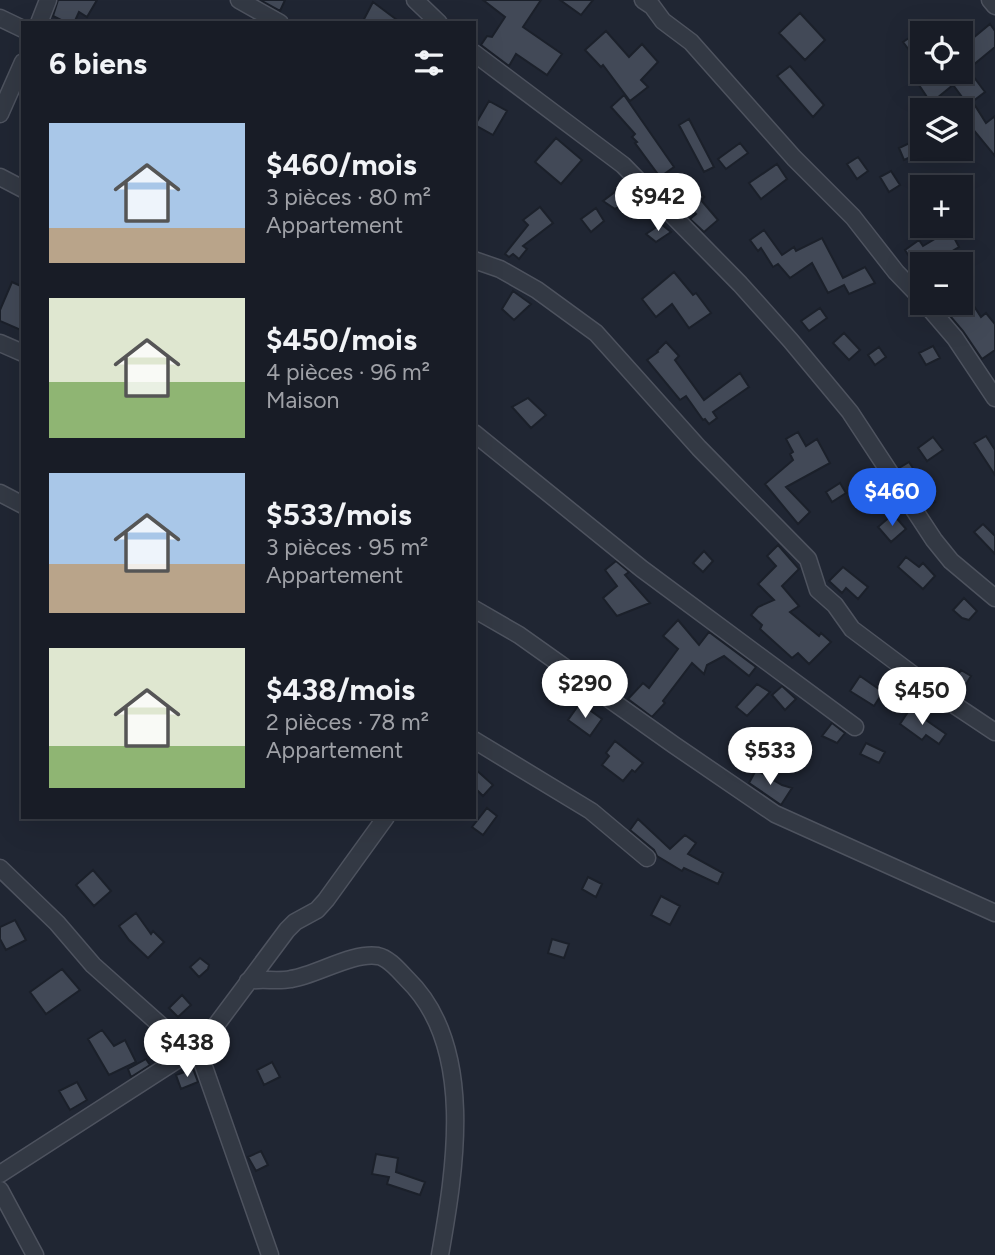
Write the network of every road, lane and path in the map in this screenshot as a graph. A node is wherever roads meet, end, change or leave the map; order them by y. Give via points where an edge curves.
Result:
1 (48, 0) edge
2 (239, 0) edge
3 (415, 0) edge
4 (643, 0) edge
5 (990, 0) edge
6 (995, 6) edge
7 (0, 18) edge
8 (40, 21) edge
9 (276, 21) edge
10 (437, 21) edge
11 (21, 28) edge
12 (476, 55) edge
13 (21, 67) edge
14 (0, 114) edge
15 (0, 177) edge
16 (21, 187) edge
17 (476, 261) edge
18 (910, 286) edge
19 (936, 315) edge
20 (0, 343) edge
21 (21, 352) edge
22 (995, 398) edge
23 (476, 435) edge
24 (0, 493) edge
25 (21, 504) edge
26 (995, 598) edge
27 (476, 610) edge
28 (855, 727) dead end
29 (995, 732) edge
30 (476, 741) edge
31 (385, 819) edge
32 (647, 858) dead end
33 (0, 868) edge
34 (995, 913) edge
35 (248, 981) junction
36 (197, 1047) junction
37 (0, 1174) edge
38 (0, 1190) edge
39 (35, 1255) edge
40 (270, 1255) edge
41 (440, 1255) edge

1 - 8 street
2 - 9 street
3 - 10 street
4 - 18 street via 691,42 853,217
5 - 6 street
7 - 11 street
12 - 26 street via 623,165 740,284 850,412 951,561
13 - 14 street
15 - 16 street
17 - 29 street via 537,290 596,333 699,449 808,559 818,590 852,629
19 - 22 street
20 - 21 street
23 - 28 street via 642,569
24 - 25 street
27 - 34 street via 519,635 775,814
30 - 32 street via 591,811
31 - 35 street via 326,900 287,930
33 - 36 street via 93,965 185,1047
35 - 36 street
35 - 41 street via 290,980 379,956 430,1007 446,1050 454,1096 455,1138
36 - 37 street
36 - 40 street
38 - 39 street

